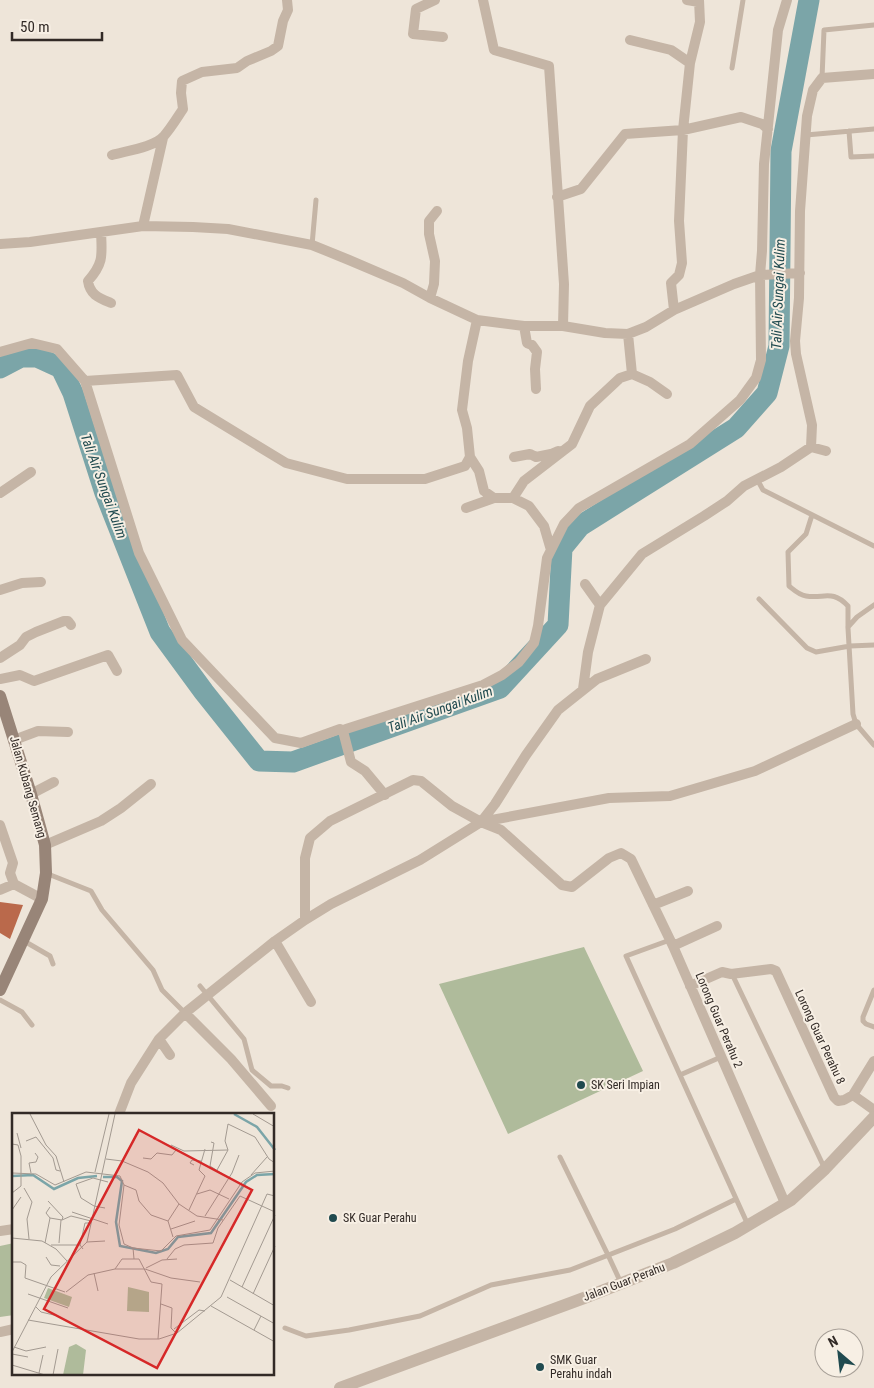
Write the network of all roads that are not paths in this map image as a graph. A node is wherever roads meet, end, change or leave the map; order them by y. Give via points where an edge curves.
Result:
1 (287, 0) edge
2 (435, 0) edge
3 (483, 0) edge
4 (688, 0) edge
5 (743, 0) edge
6 (787, 0) edge
7 (699, 1) edge
8 (874, 25) edge
9 (443, 37) dead end
10 (630, 40) dead end
11 (690, 63) junction
12 (732, 68) dead end
13 (874, 74) edge
14 (822, 78) junction
15 (874, 128) edge
16 (768, 129) junction
17 (683, 130) junction
18 (848, 131) junction
19 (806, 135) junction
20 (163, 138) junction
21 (112, 154) dead end
22 (874, 156) edge
23 (557, 197) junction
24 (316, 200) dead end
25 (437, 211) dead end
26 (143, 226) junction
27 (101, 232) junction
28 (0, 244) edge
29 (312, 246) junction
30 (796, 273) junction
31 (761, 275) junction
32 (430, 298) junction
33 (111, 303) dead end
34 (674, 310) junction
35 (477, 320) junction
36 (524, 326) junction
37 (563, 326) junction
38 (628, 334) junction
39 (0, 352) edge
40 (632, 374) junction
41 (85, 381) junction
42 (536, 389) dead end
43 (667, 394) dead end
44 (572, 444) junction
45 (811, 447) junction
46 (826, 452) dead end
47 (470, 457) junction
48 (514, 457) dead end
49 (31, 472) dead end
50 (757, 479) junction
51 (0, 493) edge
52 (494, 498) junction
53 (513, 498) junction
54 (466, 508) dead end
55 (812, 515) junction
56 (874, 546) edge
57 (551, 550) junction
58 (41, 582) dead end
59 (585, 584) dead end
60 (0, 590) edge
61 (759, 599) dead end
62 (600, 605) junction
63 (874, 605) edge
64 (71, 625) dead end
65 (848, 628) junction
66 (850, 646) junction
67 (874, 646) edge
68 (0, 658) edge
69 (646, 659) dead end
70 (117, 671) dead end
71 (0, 680) edge
72 (583, 689) junction
73 (1, 701) edge
74 (4, 720) edge
75 (856, 724) junction
76 (68, 732) dead end
77 (344, 734) junction
78 (14, 740) junction
79 (874, 745) edge
80 (54, 782) dead end
81 (151, 784) dead end
82 (31, 794) junction
83 (385, 795) junction
84 (481, 822) junction
85 (0, 825) edge
86 (45, 846) junction
87 (46, 873) junction
88 (14, 884) junction
89 (0, 890) edge
90 (688, 891) dead end
91 (42, 899) junction
92 (653, 904) junction
93 (305, 920) junction
94 (717, 926) dead end
95 (23, 940) junction
96 (275, 941) junction
97 (672, 943) junction
98 (53, 964) dead end
99 (731, 974) junction
100 (200, 986) dead end
101 (690, 986) junction
102 (0, 990) edge
103 (874, 990) edge
104 (208, 995) junction
105 (0, 1000) edge
106 (311, 1002) dead end
107 (185, 1013) junction
108 (32, 1025) dead end
109 (874, 1027) edge
110 (159, 1039) junction
111 (170, 1055) dead end
112 (721, 1057) junction
113 (874, 1061) edge
114 (680, 1075) junction
115 (288, 1088) dead end
116 (854, 1095) junction
117 (271, 1106) dead end
118 (874, 1110) edge
119 (119, 1113) edge
120 (874, 1117) edge
121 (560, 1157) dead end
122 (825, 1169) junction
123 (736, 1199) junction
124 (785, 1203) junction
125 (748, 1225) junction
126 (608, 1255) junction
127 (621, 1284) junction
128 (285, 1328) dead end
129 (340, 1388) edge

1 - 20 street via 288,10 278,46 237,68 202,72 182,82 183,109
2 - 9 street via 416,9 413,34
3 - 23 street via 494,50 549,66
4 - 7 street
5 - 12 lane
6 - 16 street via 778,30
7 - 11 street via 700,22
8 - 14 lane via 824,30
10 - 11 street via 670,50
11 - 17 street
13 - 14 street
14 - 19 street via 813,90
15 - 18 lane
16 - 17 street via 740,117
16 - 31 street
17 - 23 street via 626,134 581,189
17 - 34 street via 679,222 682,263 679,275 671,283
18 - 19 lane
18 - 22 lane via 851,158
19 - 30 street
20 - 21 street via 137,150
20 - 26 street
23 - 37 street via 564,284
24 - 29 lane
25 - 32 street via 429,221 435,261
26 - 27 street
26 - 29 street via 228,229
27 - 28 street
27 - 33 street via 102,252 98,270 88,281 89,289
29 - 32 street via 403,283
30 - 31 street
30 - 45 street via 799,298 796,354 812,425
31 - 34 street
31 - 57 street via 761,360 756,378 740,400 690,444 579,508 564,524
32 - 35 street
34 - 38 street
35 - 36 street
35 - 47 street via 462,402
36 - 37 street
36 - 42 street via 527,343 537,352
37 - 38 street
38 - 40 street
39 - 41 street via 32,342 57,349
40 - 43 street
40 - 44 street via 620,378 590,406
41 - 47 street via 177,375 194,407 227,428 286,463 347,479 425,479 465,466
41 - 77 street via 139,553 182,640 275,738 301,743 340,729
44 - 48 street via 551,454
44 - 53 street via 524,481
45 - 46 street
45 - 50 street
47 - 52 street via 479,471 484,491
49 - 51 street
50 - 55 lane via 763,490
50 - 62 street via 642,554
52 - 53 street
52 - 54 street
53 - 57 street via 529,506 544,526
55 - 56 lane
55 - 65 lane via 806,534 788,552 788,586 806,597 826,595 842,599 848,606
57 - 77 street via 534,643 519,662 483,685 346,729
58 - 60 street via 22,583
59 - 62 street
61 - 66 lane via 807,648 816,652
62 - 72 street
63 - 65 lane
64 - 68 street via 64,621 36,632
65 - 66 lane
66 - 67 lane
66 - 75 lane
69 - 72 street via 597,678
70 - 71 street via 108,655 34,681 20,675
72 - 84 street via 558,710
73 - 74 main road, Jalan Kubang Semang
74 - 78 main road, Jalan Kubang Semang
75 - 79 lane
75 - 84 street via 755,771 670,796 609,798
76 - 78 street via 38,731
77 - 83 street via 351,762 365,771
78 - 82 main road, Jalan Kubang Semang
80 - 82 street
81 - 86 street via 101,821
82 - 86 main road, Jalan Kubang Semang
83 - 84 street via 413,780 421,781 452,806
83 - 93 street via 330,821 310,838 305,858
84 - 92 street, Lorong Guar Perahu 2 via 501,830 562,885 572,887 609,858 621,853 631,859
84 - 93 street via 420,860
85 - 88 street via 13,863 10,873
86 - 87 main road, Jalan Kubang Semang
87 - 91 main road, Jalan Kubang Semang
87 - 107 lane via 91,891 102,910 153,970 162,990
88 - 89 street
88 - 91 street
90 - 92 street
91 - 95 main road, Jalan Kubang Semang
92 - 97 street, Lorong Guar Perahu 2
93 - 96 street
94 - 97 street
95 - 98 lane via 50,956
95 - 102 main road, Jalan Kubang Semang
96 - 104 street
96 - 106 street
97 - 101 street, Lorong Guar Perahu 2
97 - 114 lane via 626,956
99 - 101 street via 722,972
99 - 116 street, Lorong Guar Perahu 8 via 776,971 834,1097 838,1101
99 - 122 lane
100 - 104 lane
101 - 112 street, Lorong Guar Perahu 2
103 - 109 lane via 863,1021
104 - 107 street
104 - 115 lane via 244,1039 252,1070 271,1086
105 - 108 lane via 22,1012
107 - 110 street
107 - 117 street via 231,1059
110 - 111 street
110 - 119 street via 131,1083
112 - 114 lane
112 - 124 street, Lorong Guar Perahu 2
113 - 116 street
114 - 123 lane
116 - 118 street, Lorong Guar Perahu 8
120 - 122 street, Jalan Guar Perahu
121 - 126 lane
122 - 124 street, Jalan Guar Perahu
123 - 125 lane
123 - 126 lane via 675,1229
124 - 125 street, Jalan Guar Perahu
125 - 127 street, Jalan Guar Perahu via 673,1263
126 - 127 lane
126 - 128 lane via 570,1270 491,1284 420,1316 306,1336
127 - 129 street, Jalan Guar Perahu

